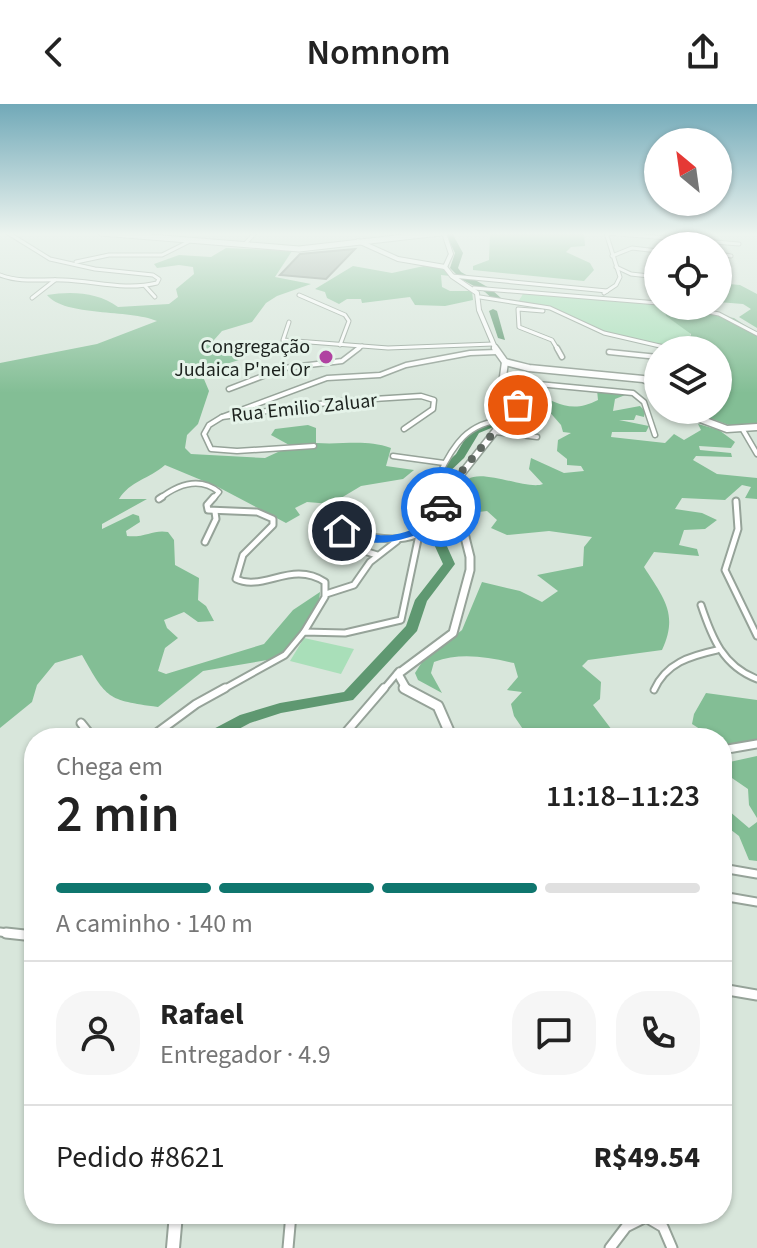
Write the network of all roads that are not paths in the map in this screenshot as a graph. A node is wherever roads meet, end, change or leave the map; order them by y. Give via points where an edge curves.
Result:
1 (47, 286) edge
2 (145, 286) edge
3 (471, 286) edge
4 (561, 286) edge
5 (614, 286) edge
6 (474, 288) junction
7 (607, 291) junction
8 (521, 292) junction
9 (299, 295) dead end
10 (155, 297) dead end
11 (480, 297) junction
12 (32, 298) dead end
13 (594, 299) junction
14 (515, 302) junction
15 (644, 302) edge
16 (554, 311) junction
17 (730, 320) edge
18 (289, 322) dead end
19 (757, 334) edge
20 (644, 342) edge
21 (493, 344) junction
22 (340, 345) junction
23 (362, 346) junction
24 (497, 352) junction
25 (609, 352) dead end
26 (644, 356) edge
27 (562, 357) dead end
28 (505, 362) junction
29 (644, 379) edge
30 (229, 389) dead end
31 (502, 409) junction
32 (222, 417) junction
33 (504, 420) junction
34 (710, 424) edge
35 (757, 427) edge
36 (404, 429) dead end
37 (743, 430) junction
38 (495, 432) junction
39 (655, 435) dead end
40 (537, 437) dead end
41 (314, 446) dead end
42 (757, 454) edge
43 (393, 456) dead end
44 (444, 463) junction
45 (459, 477) junction
46 (159, 499) dead end
47 (736, 501) dead end
48 (441, 509) junction
49 (215, 512) junction
50 (420, 530) junction
51 (398, 540) junction
52 (205, 542) dead end
53 (377, 555) junction
54 (326, 594) junction
55 (701, 605) dead end
56 (304, 632) junction
57 (757, 636) edge
58 (717, 650) junction
59 (402, 668) junction
60 (757, 679) edge
61 (654, 690) dead end
62 (81, 723) dead end
63 (85, 728) edge
64 (164, 728) edge
65 (350, 728) edge
66 (448, 728) edge
67 (757, 744) edge
68 (732, 748) edge
69 (732, 870) edge
70 (757, 874) edge
71 (732, 898) edge
72 (757, 902) edge
73 (0, 932) edge
74 (24, 935) edge
75 (732, 991) edge
76 (757, 995) edge
77 (176, 1224) edge
78 (290, 1224) edge
79 (629, 1224) edge
80 (664, 1224) edge
81 (173, 1248) edge
82 (288, 1248) edge
83 (610, 1248) edge
84 (672, 1248) edge

1 - 12 street
2 - 10 street
3 - 6 street
4 - 7 street
5 - 7 street
6 - 8 street
6 - 11 street
7 - 13 street
8 - 13 street
8 - 14 street
9 - 22 street via 345,315 349,321
11 - 14 street
11 - 21 street via 478,307
13 - 15 street
14 - 16 street
16 - 20 street via 604,333
16 - 27 street via 518,309 519,327 552,340
17 - 19 street
18 - 22 street via 283,340
21 - 23 street
21 - 24 street
22 - 23 street
23 - 30 street via 342,361 284,368
24 - 28 street
24 - 32 street, Rua Emilio Zaluar via 406,365 380,375 327,378
25 - 26 street
28 - 29 street
28 - 31 street
31 - 33 street
31 - 39 street via 516,406 538,384 629,391 644,402
32 - 36 street, Rua Emilio Zaluar via 342,401 421,396 434,400 433,409
32 - 41 street via 204,434 211,449
33 - 38 street
33 - 44 street via 464,431
34 - 37 street
35 - 37 street
37 - 42 street
38 - 40 street
38 - 45 street
43 - 44 street
44 - 48 street via 439,475
45 - 48 street
45 - 59 street via 455,499 470,570 453,633
46 - 49 street via 186,484 212,486 218,495 207,507
47 - 57 street via 738,529 725,570
48 - 50 street via 438,522
49 - 52 street
49 - 54 street via 257,512 273,519 273,525 248,545 237,566 237,581 311,573 325,582
50 - 51 street
50 - 56 street via 401,620 345,633
51 - 53 street
51 - 53 street via 342,531 339,543
53 - 54 street via 354,585
54 - 56 street
55 - 58 street
56 - 64 street via 285,655
58 - 60 street via 734,668
58 - 61 street via 673,664 659,676
59 - 65 street
59 - 66 street via 402,686 438,706
62 - 63 street
67 - 68 street
69 - 70 street
71 - 72 street
73 - 74 street
75 - 76 street
77 - 81 street
78 - 82 street
79 - 83 street
80 - 84 street

